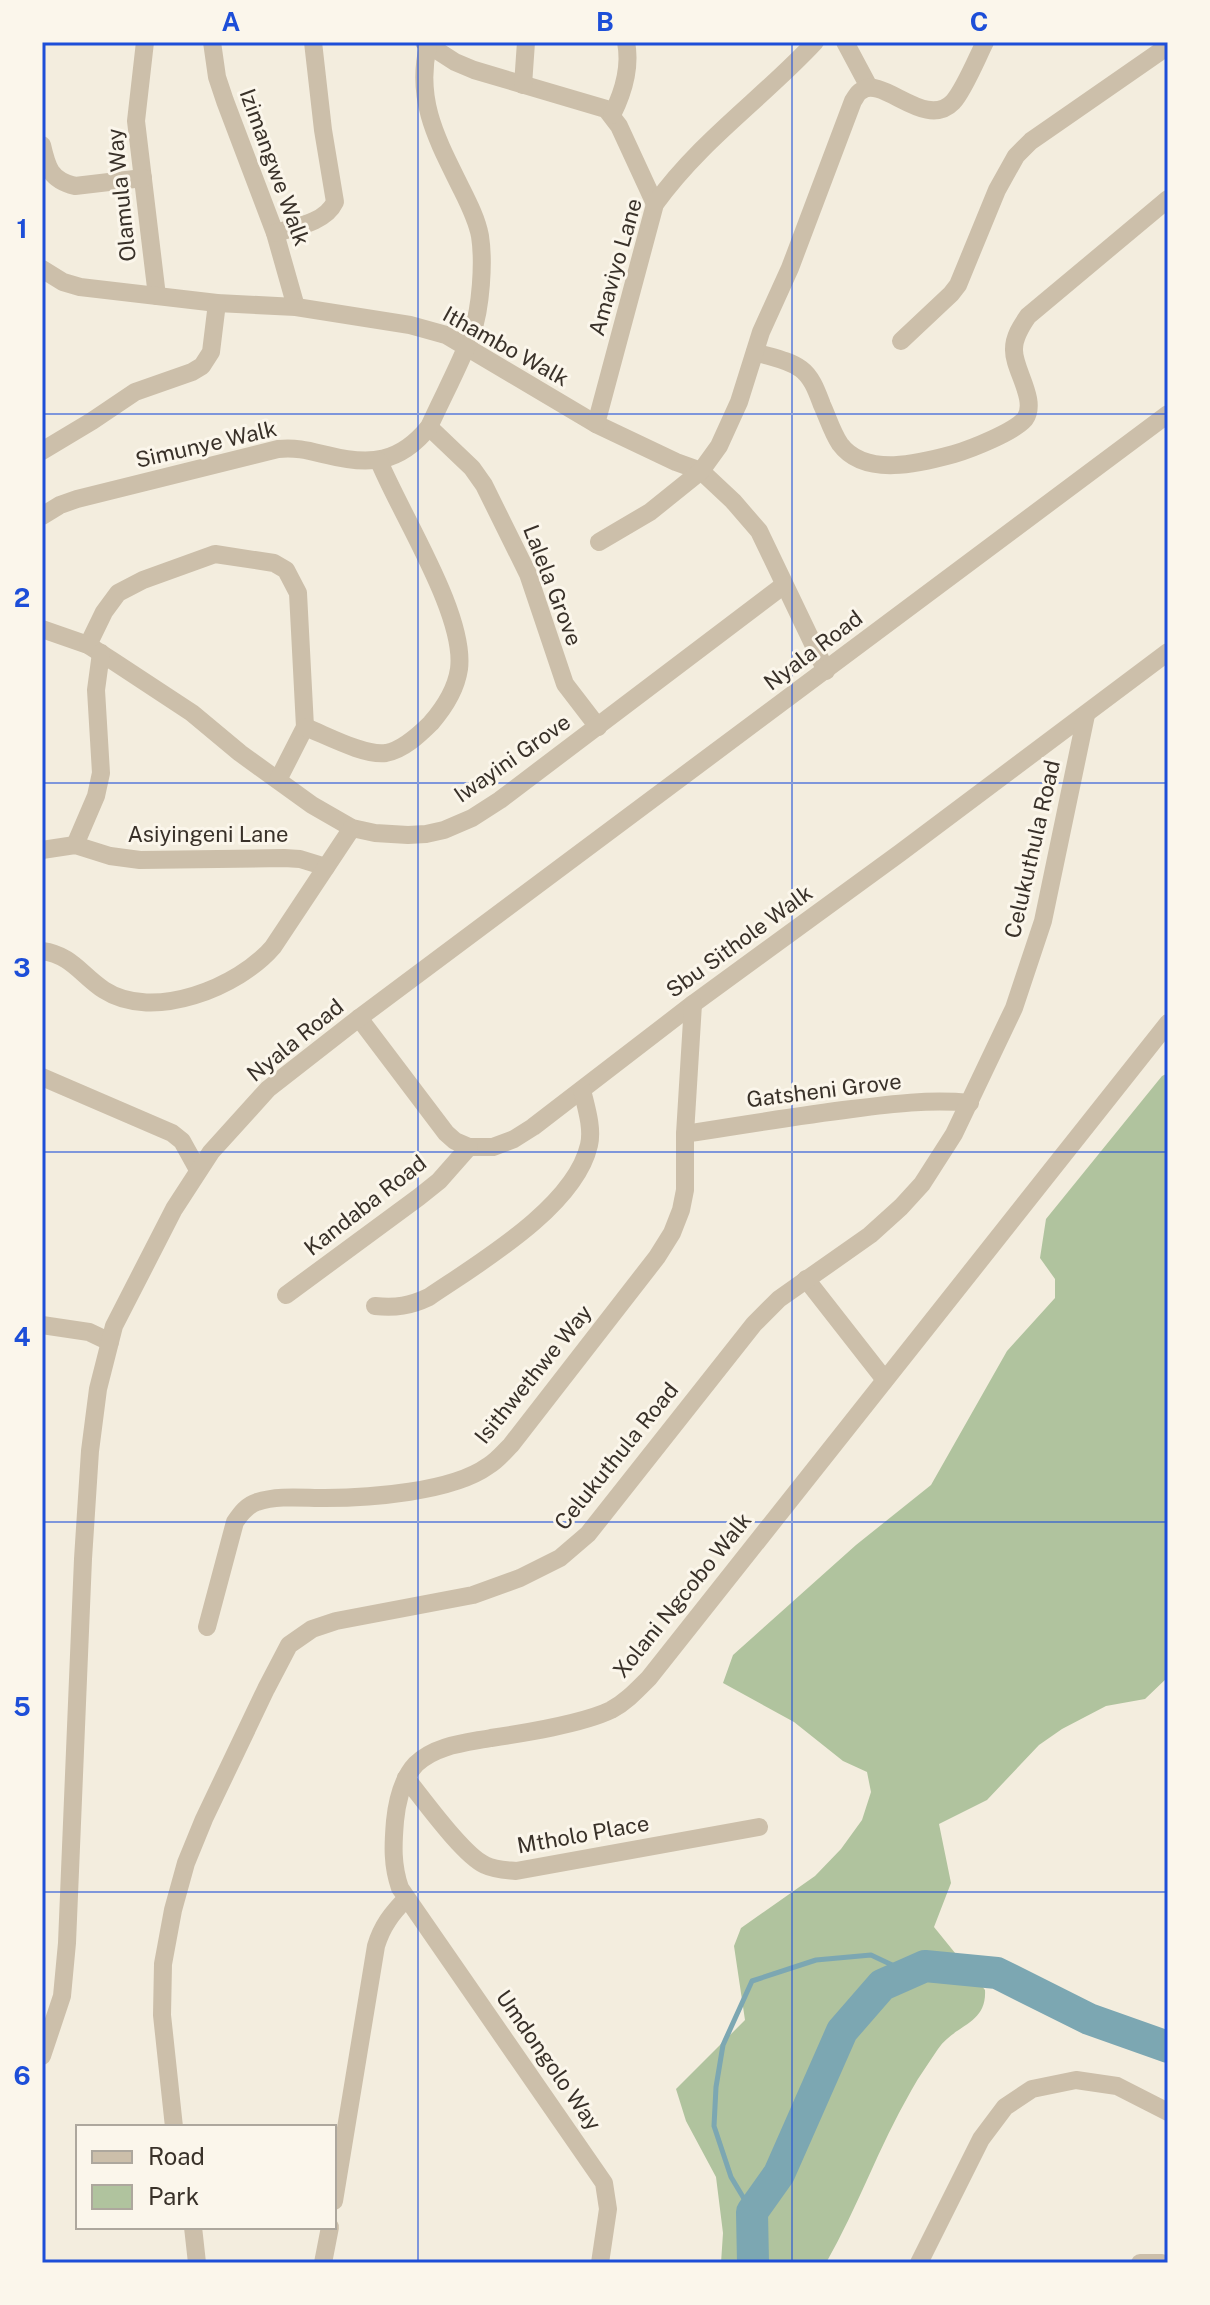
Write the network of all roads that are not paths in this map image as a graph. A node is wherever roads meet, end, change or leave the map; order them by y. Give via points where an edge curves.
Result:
1 (145, 42) edge
2 (212, 42) edge
3 (313, 42) edge
4 (526, 42) edge
5 (626, 42) edge
6 (815, 42) edge
7 (845, 42) edge
8 (985, 42) edge
9 (426, 44) edge
10 (1168, 46) edge
11 (523, 85) junction
12 (869, 87) junction
13 (612, 115) junction
14 (42, 145) edge
15 (143, 178) junction
16 (1168, 199) edge
17 (655, 204) junction
18 (275, 233) junction
19 (42, 269) edge
20 (157, 296) junction
21 (217, 303) junction
22 (296, 307) junction
23 (901, 341) dead end
24 (465, 347) junction
25 (755, 352) junction
26 (1168, 414) edge
27 (596, 424) junction
28 (429, 427) junction
29 (42, 451) edge
30 (379, 461) junction
31 (701, 471) junction
32 (42, 516) edge
33 (599, 542) dead end
34 (784, 585) junction
35 (42, 629) edge
36 (95, 649) junction
37 (1168, 652) edge
38 (826, 671) junction
39 (1086, 715) junction
40 (305, 727) junction
41 (598, 727) junction
42 (278, 780) junction
43 (352, 828) junction
44 (75, 845) junction
45 (42, 850) edge
46 (326, 867) junction
47 (42, 951) edge
48 (693, 1004) junction
49 (359, 1018) junction
50 (1168, 1023) edge
51 (42, 1077) edge
52 (582, 1090) junction
53 (970, 1103) junction
54 (685, 1134) junction
55 (469, 1147) junction
56 (198, 1170) junction
57 (806, 1279) junction
58 (286, 1295) dead end
59 (375, 1306) dead end
60 (42, 1325) edge
61 (110, 1342) junction
62 (885, 1380) junction
63 (207, 1627) dead end
64 (406, 1778) junction
65 (759, 1827) dead end
66 (406, 1899) junction
67 (42, 2056) edge
68 (1168, 2112) edge
69 (174, 2125) edge
70 (336, 2189) edge
71 (193, 2229) edge
72 (330, 2229) edge
73 (197, 2263) edge
74 (323, 2263) edge
75 (600, 2263) edge
76 (919, 2263) edge
77 (1140, 2263) edge
78 (1162, 2263) edge

1 - 15 street, Olamula Way via 136,109
2 - 18 street, Izimangwe Walk via 217,77
3 - 18 street via 335,202 321,217
4 - 11 street
5 - 13 street via 625,79
6 - 17 street, Amaviyo Lane via 703,146
7 - 12 street
8 - 12 street via 954,101 944,109 921,108
9 - 11 street via 455,62
9 - 24 street via 426,107 480,235 476,318
10 - 23 street via 1016,156 956,289
11 - 13 street via 595,104
12 - 25 street via 853,101
13 - 17 street
14 - 15 street via 50,170 64,183
15 - 20 street, Olamula Way
16 - 25 street via 1028,316 1013,345 1028,413 970,450 903,464 860,459 840,443 803,370
17 - 27 street, Amaviyo Lane
18 - 22 street, Izimangwe Walk
19 - 20 street, Ithambo Walk via 80,287
20 - 21 street, Ithambo Walk
21 - 22 street, Ithambo Walk
21 - 29 street via 211,352 202,366 135,392
22 - 24 street, Ithambo Walk via 410,325 446,335
24 - 27 street, Ithambo Walk
24 - 28 street
25 - 31 street via 739,402
26 - 38 street, Nyala Road
27 - 31 street, Ithambo Walk
28 - 30 street via 408,447
28 - 41 street, Lalela Grove via 484,485 528,574 565,684
30 - 32 street, Simunye Walk via 296,447 278,449 77,499
30 - 40 street via 441,590 458,640 459,671 431,722 386,753 366,751
31 - 33 street via 650,512
31 - 34 street, Ithambo Walk via 749,517
34 - 38 street, Ithambo Walk
34 - 41 street, Iwayini Grove
35 - 36 street, Iwayini Grove
36 - 40 street via 104,612 118,593 143,580 215,554 274,563 286,570 298,593
36 - 42 street, Iwayini Grove via 192,713
36 - 44 street via 101,773
37 - 39 street, Sbu Sithole Walk
38 - 49 street, Nyala Road
39 - 48 street, Sbu Sithole Walk
39 - 53 street, Celukuthula Road via 1043,921 1014,1008
40 - 42 street
41 - 43 street, Iwayini Grove via 500,800 444,830 408,835
42 - 43 street, Iwayini Grove
43 - 46 street
44 - 45 street, Asiyingeni Lane
44 - 46 street, Asiyingeni Lane via 140,860 284,858
46 - 47 street via 263,960 197,995 158,1002 122,998 104,990 65,957
48 - 52 street, Sbu Sithole Walk
48 - 54 street, Isithwethwe Way
49 - 55 street via 446,1133
49 - 56 street, Nyala Road via 268,1089
50 - 62 street, Xolani Ngcobo Walk
51 - 56 street via 172,1133
52 - 55 street, Sbu Sithole Walk via 514,1139 493,1147
52 - 59 street via 590,1143 575,1176 544,1215 429,1297 395,1308
53 - 54 street, Gatsheni Grove via 884,1105
53 - 57 street, Celukuthula Road via 922,1184 901,1207
54 - 63 street, Isithwethwe Way via 685,1190 672,1233 511,1445 489,1466 447,1483 347,1498 254,1503 235,1522
55 - 58 street, Kandaba Road via 439,1181
56 - 61 street, Nyala Road via 147,1258
57 - 62 street
57 - 69 street, Celukuthula Road via 754,1324 588,1534 560,1558 473,1595 336,1621 289,1645 204,1819 173,1910 163,1964 162,2015
60 - 61 street via 89,1332
61 - 67 street, Nyala Road via 90,1451 62,1996
62 - 64 street, Xolani Ngcobo Walk via 629,1698 579,1720 429,1754
64 - 65 street, Mtholo Place via 475,1860 501,1870
64 - 66 street via 392,1850
66 - 70 street via 381,1930 376,1946
66 - 75 street, Umdongolo Way via 604,2183 608,2209
68 - 76 street via 1117,2086 1076,2080 1032,2089 1005,2107 981,2139
71 - 73 street
72 - 74 street
77 - 78 street

